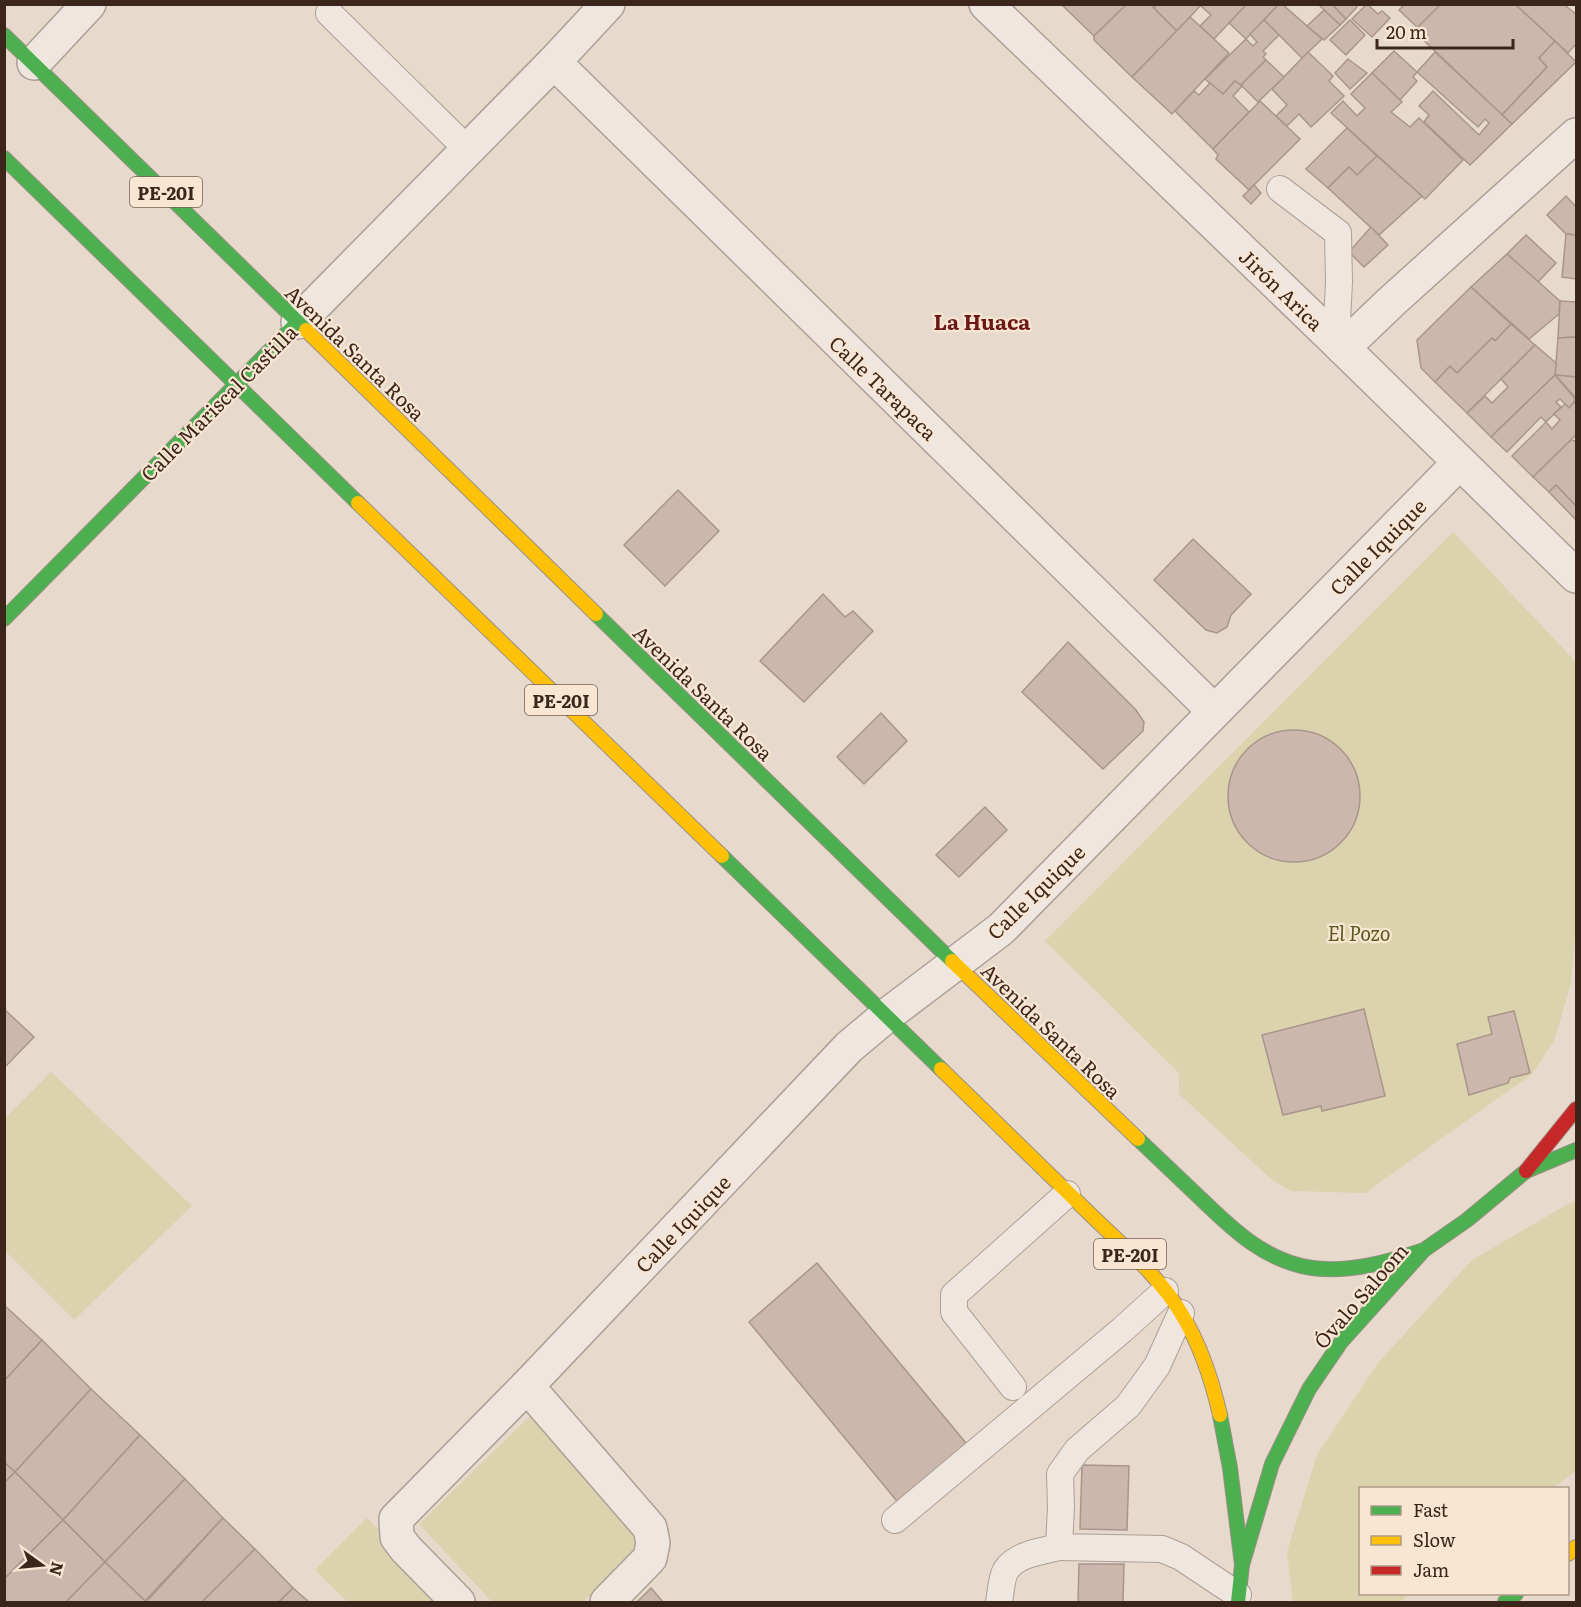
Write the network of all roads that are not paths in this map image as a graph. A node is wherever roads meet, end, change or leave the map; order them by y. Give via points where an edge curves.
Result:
1 (89, 4) edge
2 (608, 4) edge
3 (987, 4) edge
4 (329, 13) dead end
5 (4, 35) edge
6 (554, 62) junction
7 (34, 63) junction
8 (1576, 135) edge
9 (468, 150) junction
10 (4, 158) edge
11 (1280, 189) dead end
12 (298, 322) junction
13 (1340, 345) junction
14 (237, 384) junction
15 (1459, 463) junction
16 (1576, 576) edge
17 (4, 619) edge
18 (1214, 711) junction
19 (955, 963) junction
20 (886, 1016) junction
21 (1576, 1109) edge
22 (1576, 1150) edge
23 (1526, 1171) junction
24 (1067, 1194) junction
25 (1424, 1250) junction
26 (1165, 1292) junction
27 (1181, 1313) junction
28 (527, 1386) junction
29 (1013, 1387) dead end
30 (895, 1520) dead end
31 (1059, 1547) junction
32 (1242, 1565) junction
33 (1238, 1599) edge
34 (458, 1602) edge
35 (607, 1602) edge
36 (999, 1602) edge

1 - 7 street
2 - 6 street, Calle Mariscal Castilla
3 - 13 street, Jirón Arica
4 - 9 lane
5 - 7 main road, Avenida Santa Rosa / PE-20I
6 - 9 street, Calle Mariscal Castilla
6 - 18 street, Calle Tarapaca
7 - 12 main road, Avenida Santa Rosa / PE-20I
8 - 13 street
9 - 12 street, Calle Mariscal Castilla
10 - 14 main road, PE-20I
11 - 13 lane via 1338,233
12 - 14 main road, Calle Mariscal Castilla
12 - 19 main road, Avenida Santa Rosa / PE-20I
13 - 15 street, Jirón Arica
14 - 17 main road, Calle Mariscal Castilla
14 - 20 main road, PE-20I
15 - 16 street, Jirón Arica
15 - 18 street, Calle Iquique
18 - 19 street, Calle Iquique via 1001,929
19 - 20 street, Calle Iquique
19 - 25 main road, Avenida Santa Rosa / PE-20I via 1250,1242 1306,1268 1362,1268
20 - 24 main road, PE-20I
20 - 28 street, Calle Iquique via 843,1054
21 - 23 main road
22 - 23 main road, Óvalo Saloom / PE-20I
23 - 25 main road, Óvalo Saloom / PE-20I
24 - 26 main road, PE-20I
24 - 29 lane via 954,1295 954,1312
25 - 32 main road, Óvalo Saloom / PE-20I via 1341,1342 1309,1389 1272,1464
26 - 27 main road, PE-20I
26 - 30 lane
27 - 31 lane via 1157,1366 1128,1406 1077,1450 1060,1474
27 - 32 main road, PE-20I via 1212,1380 1220,1411
28 - 34 street, Calle Iquique via 396,1518 397,1536 406,1549
28 - 35 street via 650,1528 650,1558
31 - 33 lane via 1162,1549 1181,1557
31 - 36 lane via 1030,1554 1006,1570
32 - 33 main road, Óvalo Saloom / PE-20I

